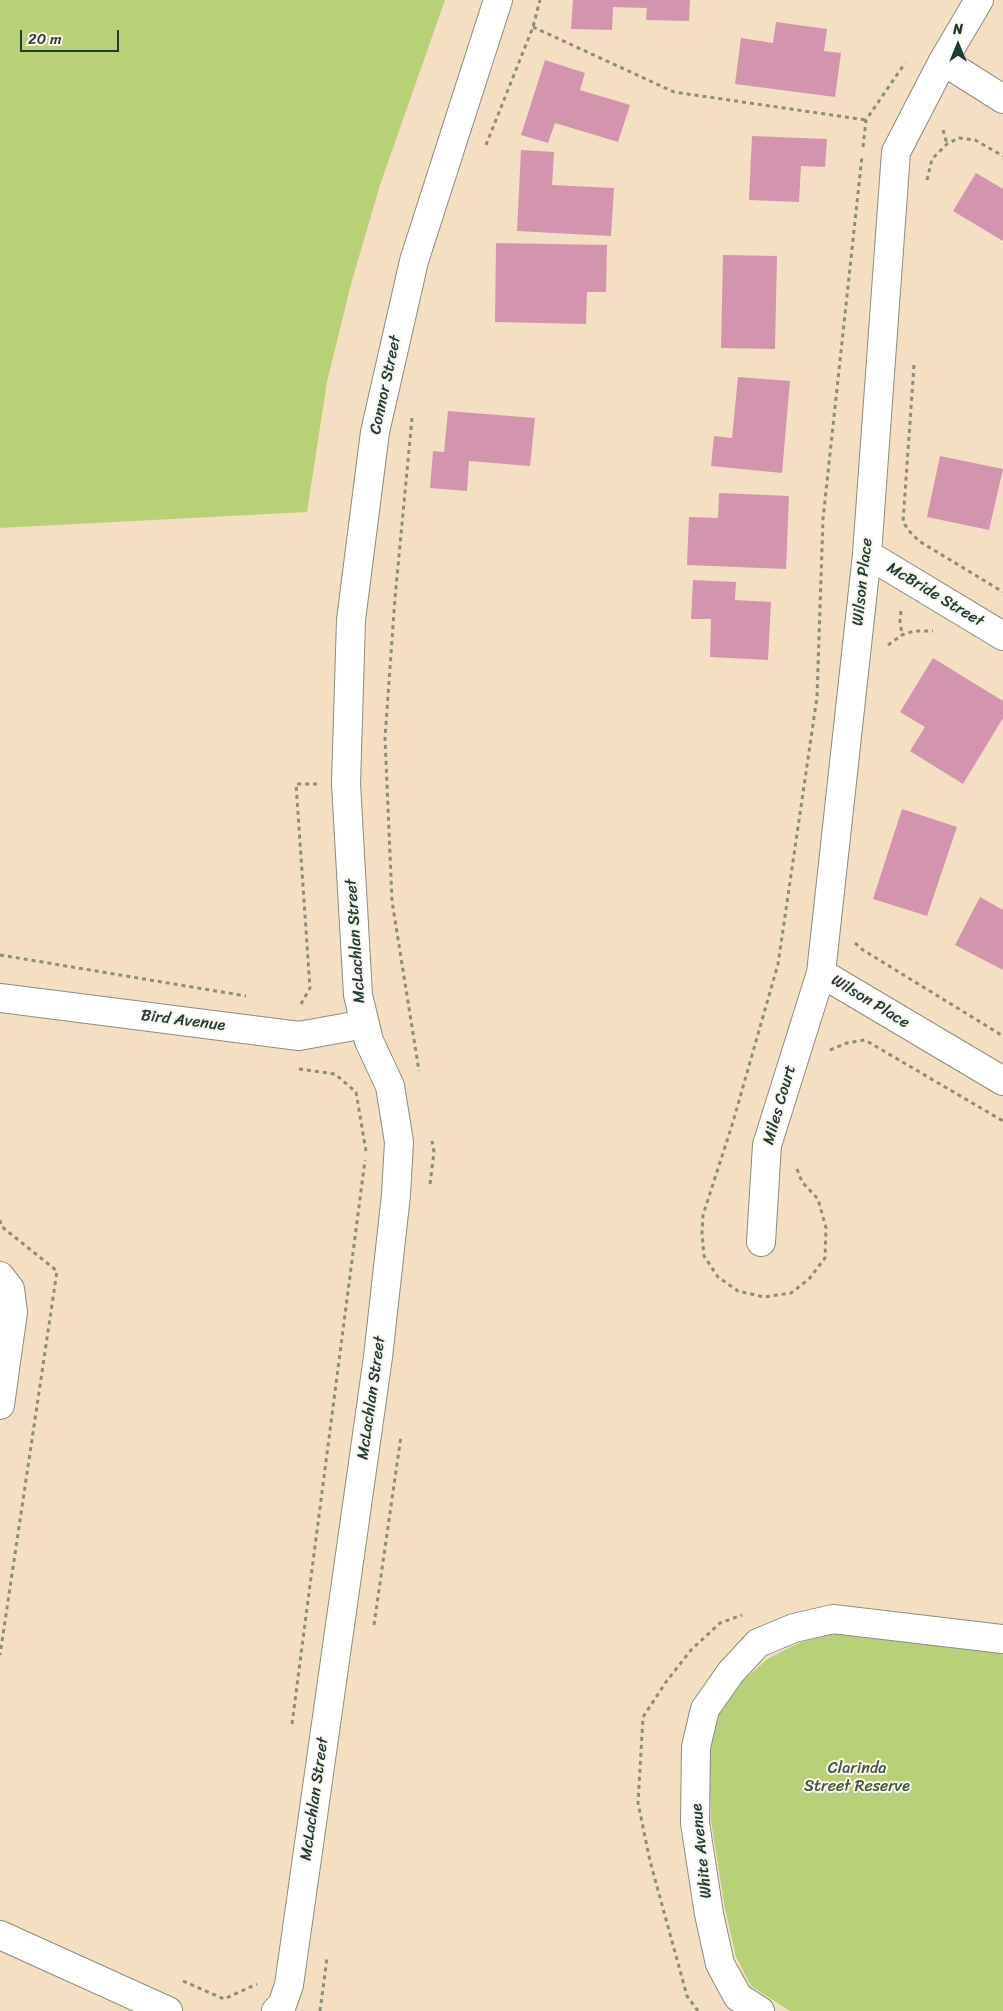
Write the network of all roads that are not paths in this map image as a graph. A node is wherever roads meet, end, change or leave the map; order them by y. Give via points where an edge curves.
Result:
1 (498, 0) edge
2 (980, 0) edge
3 (943, 61) junction
4 (1003, 98) edge
5 (867, 554) junction
6 (1003, 636) edge
7 (346, 784) joint
8 (821, 973) junction
9 (0, 998) edge
10 (365, 1024) junction
11 (1003, 1081) edge
12 (760, 1242) dead end
13 (0, 1276) edge
14 (0, 1405) edge
15 (1003, 1639) edge
16 (0, 1935) edge
17 (168, 2011) edge
18 (276, 2011) edge
19 (760, 2011) edge

1 - 7 street, Connor Street via 414,261 375,432 351,620
2 - 3 street, Wilson Place
3 - 4 street
3 - 5 street, Wilson Place via 896,152
5 - 6 street, McBride Street
5 - 8 street, Wilson Place
7 - 10 street, McLachlan Street via 358,995
8 - 11 street, Wilson Place
8 - 12 street, Miles Court via 767,1145
9 - 10 street, Bird Avenue via 299,1036
10 - 18 street, McLachlan Street via 368,1041 390,1086 399,1142 396,1195 378,1357 288,1985 282,2005
13 - 14 street via 10,1289 13,1312
15 - 19 street, White Avenue via 833,1619 823,1621 794,1628 758,1643 731,1672 705,1710 696,1747 695,1823 709,1914 720,1964 738,1997
16 - 17 street

